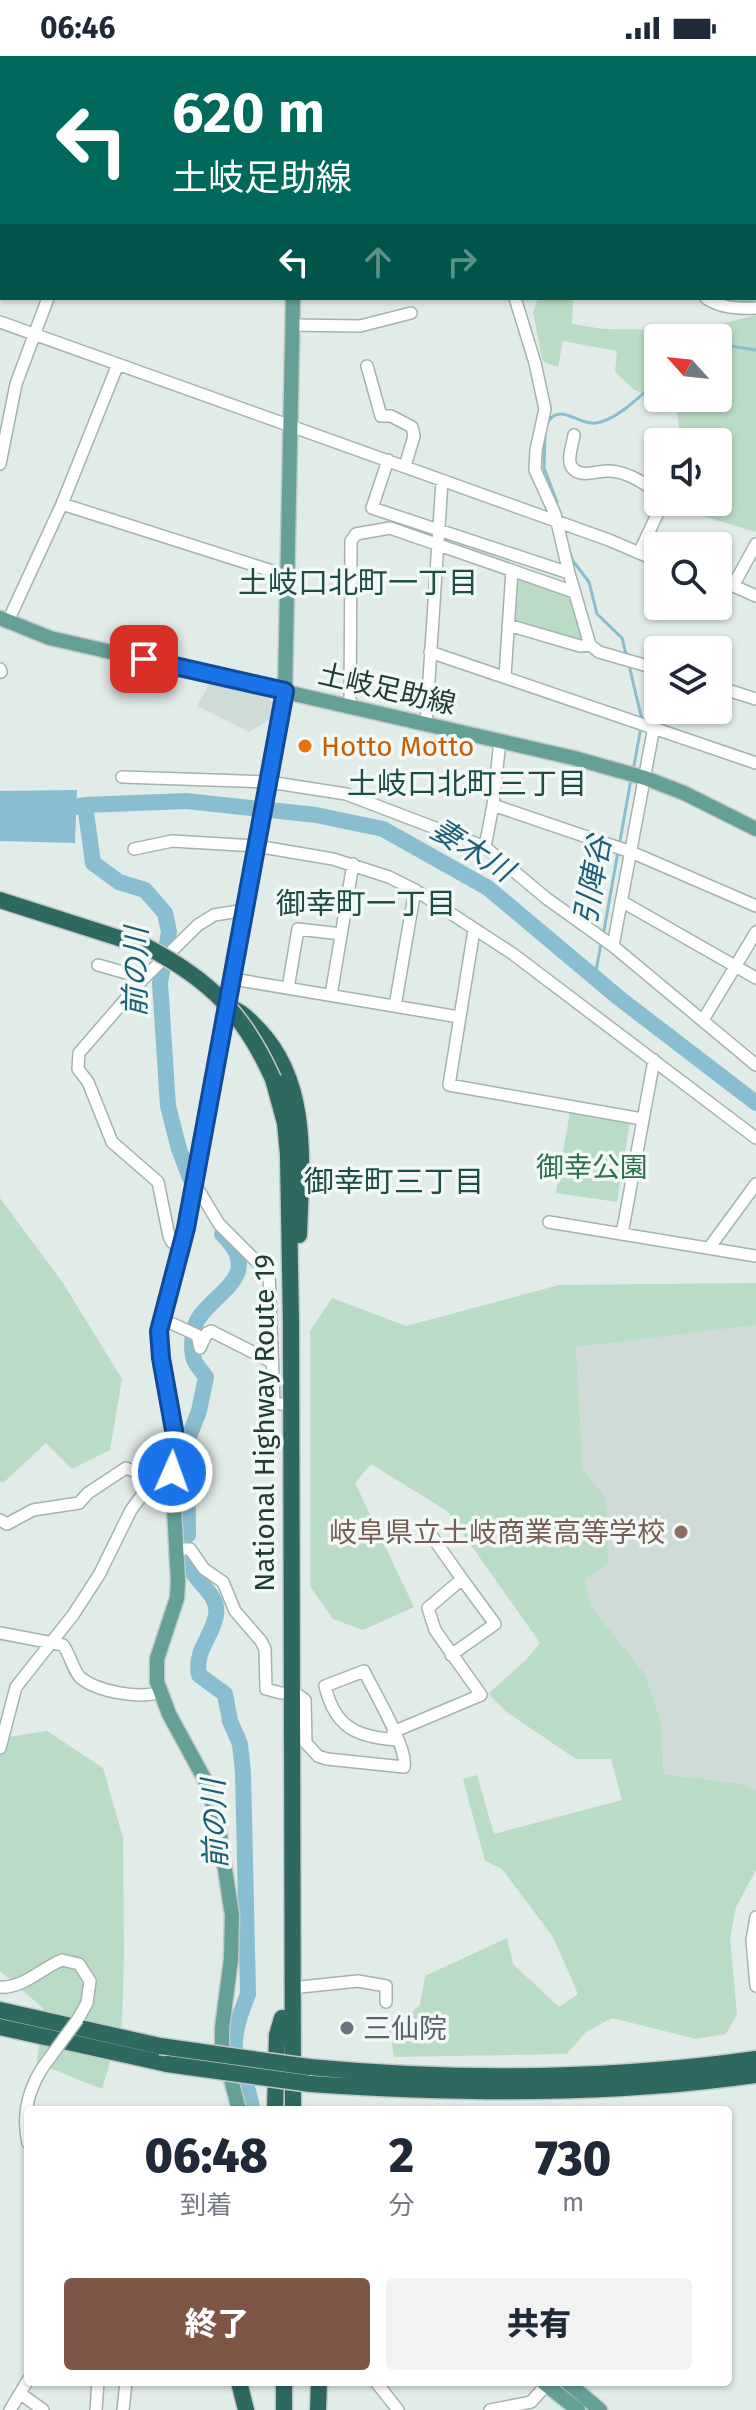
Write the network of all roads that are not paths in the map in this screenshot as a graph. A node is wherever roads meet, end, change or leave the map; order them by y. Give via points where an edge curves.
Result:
1 (47, 300) edge
2 (293, 300) edge
3 (516, 300) edge
4 (709, 300) edge
5 (756, 308) edge
6 (411, 313) dead end
7 (0, 322) edge
8 (292, 325) junction
9 (34, 334) junction
10 (118, 364) junction
11 (367, 366) dead end
12 (291, 425) junction
13 (574, 435) dead end
14 (388, 460) junction
15 (0, 464) edge
16 (405, 466) junction
17 (442, 481) junction
18 (644, 484) edge
19 (62, 504) junction
20 (656, 516) edge
21 (556, 521) junction
22 (438, 529) junction
23 (756, 544) edge
24 (437, 545) junction
25 (639, 553) junction
26 (644, 555) edge
27 (512, 570) junction
28 (569, 573) junction
29 (288, 576) junction
30 (733, 586) joint
31 (574, 592) junction
32 (756, 596) edge
33 (4, 620) edge
34 (508, 625) junction
35 (590, 645) junction
36 (430, 652) junction
37 (644, 665) edge
38 (505, 676) junction
39 (285, 691) junction
40 (732, 691) edge
41 (756, 699) edge
42 (350, 707) junction
43 (655, 724) edge
44 (426, 725) junction
45 (654, 728) junction
46 (500, 741) junction
47 (756, 763) edge
48 (122, 777) dead end
49 (645, 778) junction
50 (268, 785) junction
51 (493, 805) junction
52 (756, 829) edge
53 (257, 844) junction
54 (485, 847) junction
55 (134, 849) dead end
56 (631, 852) junction
57 (353, 864) junction
58 (415, 890) junction
59 (0, 900) edge
60 (621, 901) junction
61 (756, 906) edge
62 (245, 910) junction
63 (0, 911) edge
64 (474, 930) junction
65 (756, 932) edge
66 (341, 934) junction
67 (613, 946) junction
68 (145, 952) junction
69 (98, 965) dead end
70 (736, 967) junction
71 (144, 978) junction
72 (756, 978) edge
73 (233, 979) junction
74 (288, 988) junction
75 (331, 995) junction
76 (395, 1006) junction
77 (228, 1008) junction
78 (459, 1017) junction
79 (703, 1020) junction
80 (654, 1060) junction
81 (756, 1065) edge
82 (268, 1081) junction
83 (642, 1119) junction
84 (756, 1138) edge
85 (195, 1184) junction
86 (756, 1184) edge
87 (549, 1222) dead end
88 (622, 1234) junction
89 (709, 1248) junction
90 (182, 1250) junction
91 (756, 1256) edge
92 (162, 1319) junction
93 (291, 1323) junction
94 (272, 1362) junction
95 (281, 1404) junction
96 (172, 1472) junction
97 (154, 1479) junction
98 (0, 1520) edge
99 (426, 1528) dead end
100 (176, 1549) junction
101 (462, 1579) junction
102 (0, 1633) edge
103 (52, 1641) junction
104 (451, 1655) junction
105 (160, 1692) junction
106 (286, 1694) junction
107 (395, 1736) junction
108 (0, 1748) edge
109 (756, 1917) edge
110 (756, 1986) edge
111 (0, 1987) edge
112 (291, 1988) junction
113 (386, 2002) dead end
114 (0, 2010) edge
115 (282, 2018) junction
116 (0, 2027) edge
117 (756, 2059) edge
118 (292, 2070) junction
119 (310, 2075) junction
120 (756, 2075) edge
121 (27, 2106) edge
122 (238, 2106) edge
123 (275, 2106) edge
124 (282, 2106) edge
125 (293, 2106) edge
126 (298, 2106) edge
127 (25, 2386) edge
128 (98, 2386) edge
129 (126, 2386) edge
130 (240, 2386) edge
131 (246, 2386) edge
132 (284, 2386) edge
133 (294, 2386) edge
134 (319, 2386) edge
135 (379, 2386) edge
136 (544, 2386) edge
137 (550, 2386) edge
138 (572, 2386) edge
139 (21, 2394) junction
140 (10, 2410) edge
141 (43, 2410) edge
142 (96, 2410) edge
143 (123, 2410) edge
144 (249, 2410) edge
145 (284, 2410) edge
146 (295, 2410) edge
147 (318, 2410) edge
148 (398, 2410) edge
149 (490, 2410) edge
150 (578, 2410) edge
151 (600, 2410) edge

1 - 9 street
2 - 8 main road
3 - 21 street via 537,362 545,409 534,463
4 - 5 street
6 - 8 street via 360,326
7 - 9 street
8 - 12 main road
9 - 10 street
9 - 15 street via 16,384
10 - 12 street
10 - 19 street
11 - 16 street via 381,416 412,427
12 - 14 street
12 - 29 main road
13 - 18 street via 570,461 575,469 587,474 619,472
14 - 16 street
14 - 22 street via 372,508
16 - 17 street
17 - 21 street
17 - 22 street
19 - 29 street
19 - 33 street
20 - 25 street
21 - 25 street
21 - 28 street
22 - 24 street
22 - 28 street
23 - 30 street
24 - 27 street
24 - 36 street
24 - 42 street via 390,528 356,534 351,541
25 - 26 street
27 - 31 street
27 - 34 street
28 - 31 street
29 - 39 main road
30 - 32 street
31 - 35 street
33 - 39 main road, 土岐足助線 via 50,638
34 - 35 street
34 - 38 street
35 - 37 street
36 - 38 street
36 - 44 street
38 - 45 street
39 - 42 main road, 土岐足助線
39 - 50 main road
40 - 41 street
42 - 44 main road, 土岐足助線
43 - 45 street
44 - 46 main road, 土岐足助線
45 - 47 street
45 - 49 street
46 - 49 main road, 土岐足助線
46 - 51 street
48 - 50 street
49 - 52 main road, 土岐足助線
49 - 56 street
50 - 53 main road
50 - 54 street via 346,794
51 - 54 street
51 - 56 street
53 - 55 street via 172,841
53 - 57 street
53 - 62 main road
54 - 67 street
56 - 60 street
56 - 61 street
57 - 58 street
57 - 66 street
58 - 64 street
58 - 76 street
59 - 68 highway, National Highway Route 19
60 - 67 street
60 - 70 street
62 - 71 street via 207,919
62 - 73 main road
63 - 68 highway, National Highway Route 19
64 - 78 street
64 - 80 street
65 - 70 street
66 - 74 street via 298,929
66 - 75 street
67 - 79 street
68 - 82 highway, National Highway Route 19 via 222,1013
69 - 71 street
70 - 72 street
70 - 79 street
71 - 90 street via 79,1053 78,1069 112,1142 158,1182 169,1236
73 - 74 street
73 - 77 main road
74 - 75 street
75 - 76 street
76 - 78 street
77 - 85 main road
77 - 93 highway via 238,1010 267,1039 289,1080 301,1127 298,1284
78 - 83 street via 449,1085
79 - 81 street
80 - 83 street
80 - 84 street
82 - 93 highway, National Highway Route 19 via 285,1123 288,1154
82 - 95 highway, National Highway Route 19 via 279,1156
83 - 88 street
85 - 90 main road
85 - 94 street via 219,1224 269,1274
86 - 89 street
87 - 88 street
88 - 89 street
89 - 91 street
90 - 92 main road
92 - 94 street via 194,1333 200,1348 211,1331
92 - 96 main road via 158,1340 172,1414
93 - 106 highway, National Highway Route 19
94 - 95 street via 274,1403
95 - 106 highway, National Highway Route 19
96 - 97 street
96 - 100 main road
97 - 98 street via 126,1468 79,1503 33,1510 7,1524
97 - 103 street via 131,1510 99,1575
99 - 101 street
100 - 105 main road via 177,1598 157,1659
100 - 106 street via 190,1549 204,1569 223,1582 235,1611 265,1649 266,1689
101 - 104 street via 428,1608
101 - 104 street via 495,1624
102 - 103 street
103 - 105 street via 72,1656 82,1679 122,1694 145,1697
103 - 108 street via 16,1687
104 - 107 street via 481,1695
105 - 122 main road via 205,1780 223,1848 232,1915 222,2045
106 - 107 street via 305,1700 306,1743 318,1756 401,1768 406,1759
106 - 112 highway, National Highway Route 19
106 - 115 highway, National Highway Route 19
107 - 107 street via 360,1734 340,1721 325,1686 364,1671
109 - 110 street
111 - 121 street, bridge via 10,1988 62,1960 79,1964 90,1981 87,2003 43,2067
112 - 113 street via 358,1981 386,1986
112 - 118 highway, National Highway Route 19
114 - 119 highway, bridge
115 - 123 highway
115 - 124 highway, National Highway Route 19
116 - 119 highway, bridge via 167,2064
117 - 119 highway via 525,2076
118 - 125 highway, National Highway Route 19
118 - 126 highway
119 - 120 highway via 396,2089 554,2091
127 - 139 street
128 - 142 street
129 - 143 street
130 - 144 highway
131 - 144 street
132 - 145 highway
133 - 146 highway
134 - 147 highway
135 - 148 street
136 - 149 street via 531,2402
137 - 150 main road
138 - 151 main road
139 - 140 street
139 - 141 street

